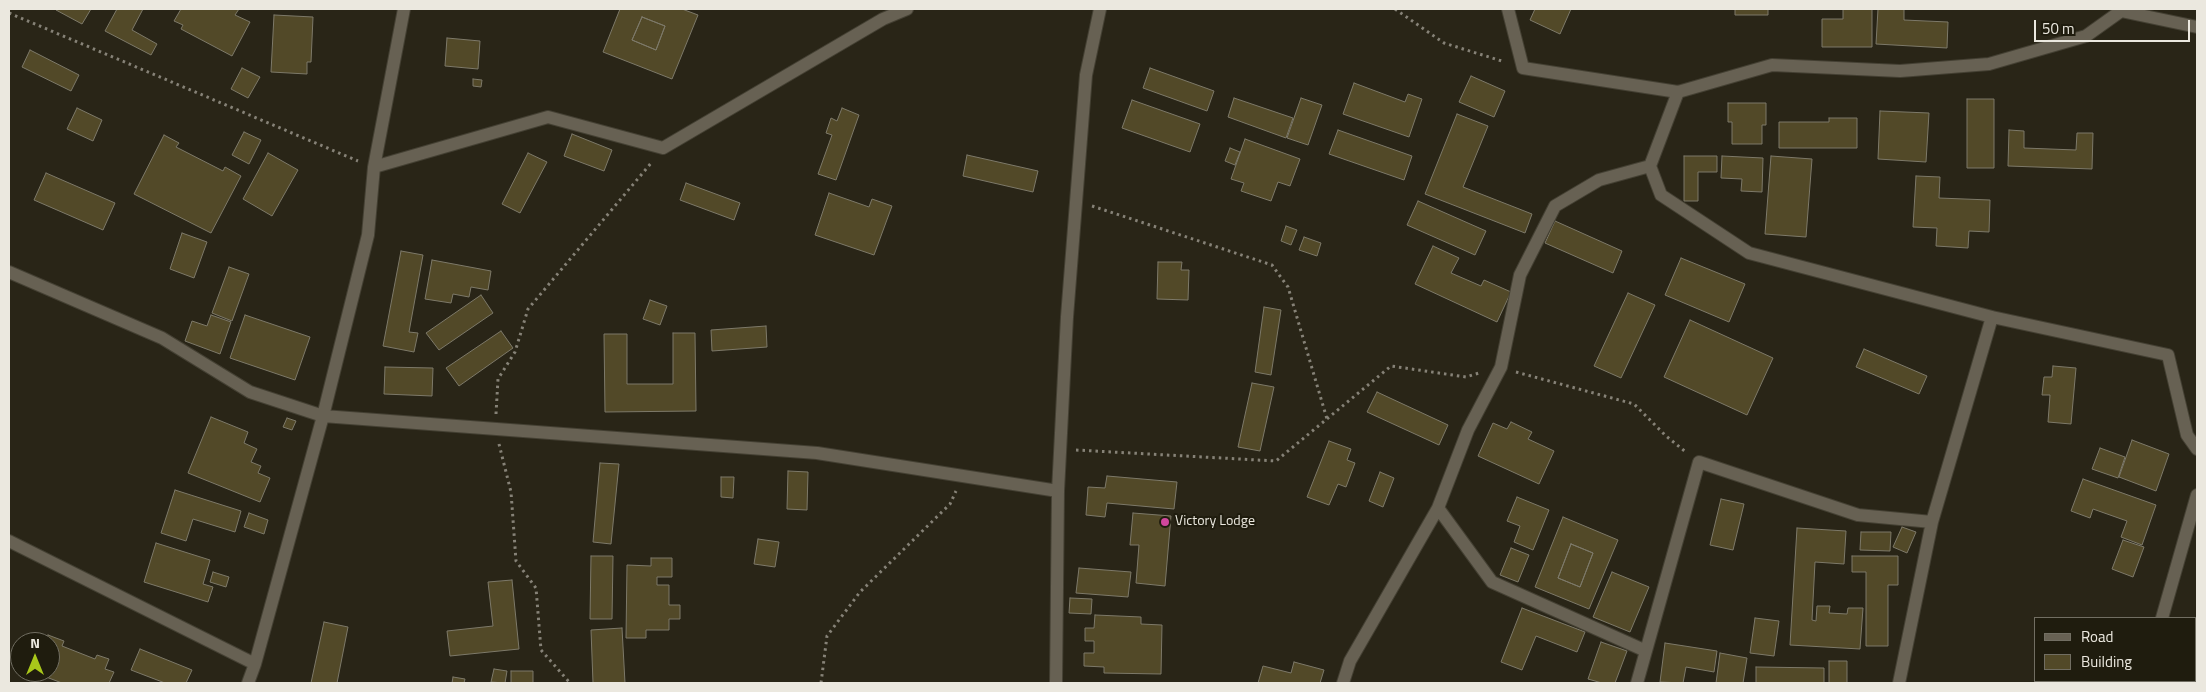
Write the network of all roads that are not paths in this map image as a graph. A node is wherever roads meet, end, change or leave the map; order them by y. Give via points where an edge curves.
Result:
1 (404, 9) edge
2 (907, 9) edge
3 (1100, 9) edge
4 (1508, 9) edge
5 (2121, 10) edge
6 (2197, 27) edge
7 (1678, 92) junction
8 (1650, 166) junction
9 (374, 167) junction
10 (9, 272) edge
11 (1992, 317) junction
12 (323, 416) junction
13 (2197, 449) edge
14 (1058, 491) junction
15 (2197, 495) edge
16 (1438, 508) junction
17 (1932, 522) junction
18 (9, 541) edge
19 (2162, 617) edge
20 (1646, 651) junction
21 (255, 664) junction
22 (248, 683) edge
23 (1056, 683) edge
24 (1343, 683) edge
25 (1637, 683) edge
26 (1899, 683) edge

1 - 9 street
2 - 9 street via 883,19 663,148 548,117
3 - 14 street via 1086,76 1075,200
4 - 7 street via 1523,68
5 - 6 street
5 - 7 street via 2086,36 1989,64 1900,71 1772,66
7 - 8 street
8 - 11 street via 1661,195 1749,253
8 - 16 street via 1599,180 1555,206 1520,275 1501,367 1468,430
9 - 12 street via 368,235
10 - 12 street via 162,338 250,392
11 - 13 street via 2168,355 2187,435
11 - 17 street
12 - 14 street via 817,453
12 - 21 street
14 - 23 street
15 - 19 street
16 - 20 street via 1492,582
16 - 24 street via 1350,661
17 - 20 street via 1858,515 1699,462
17 - 26 street
18 - 21 street
20 - 25 street
21 - 22 street

